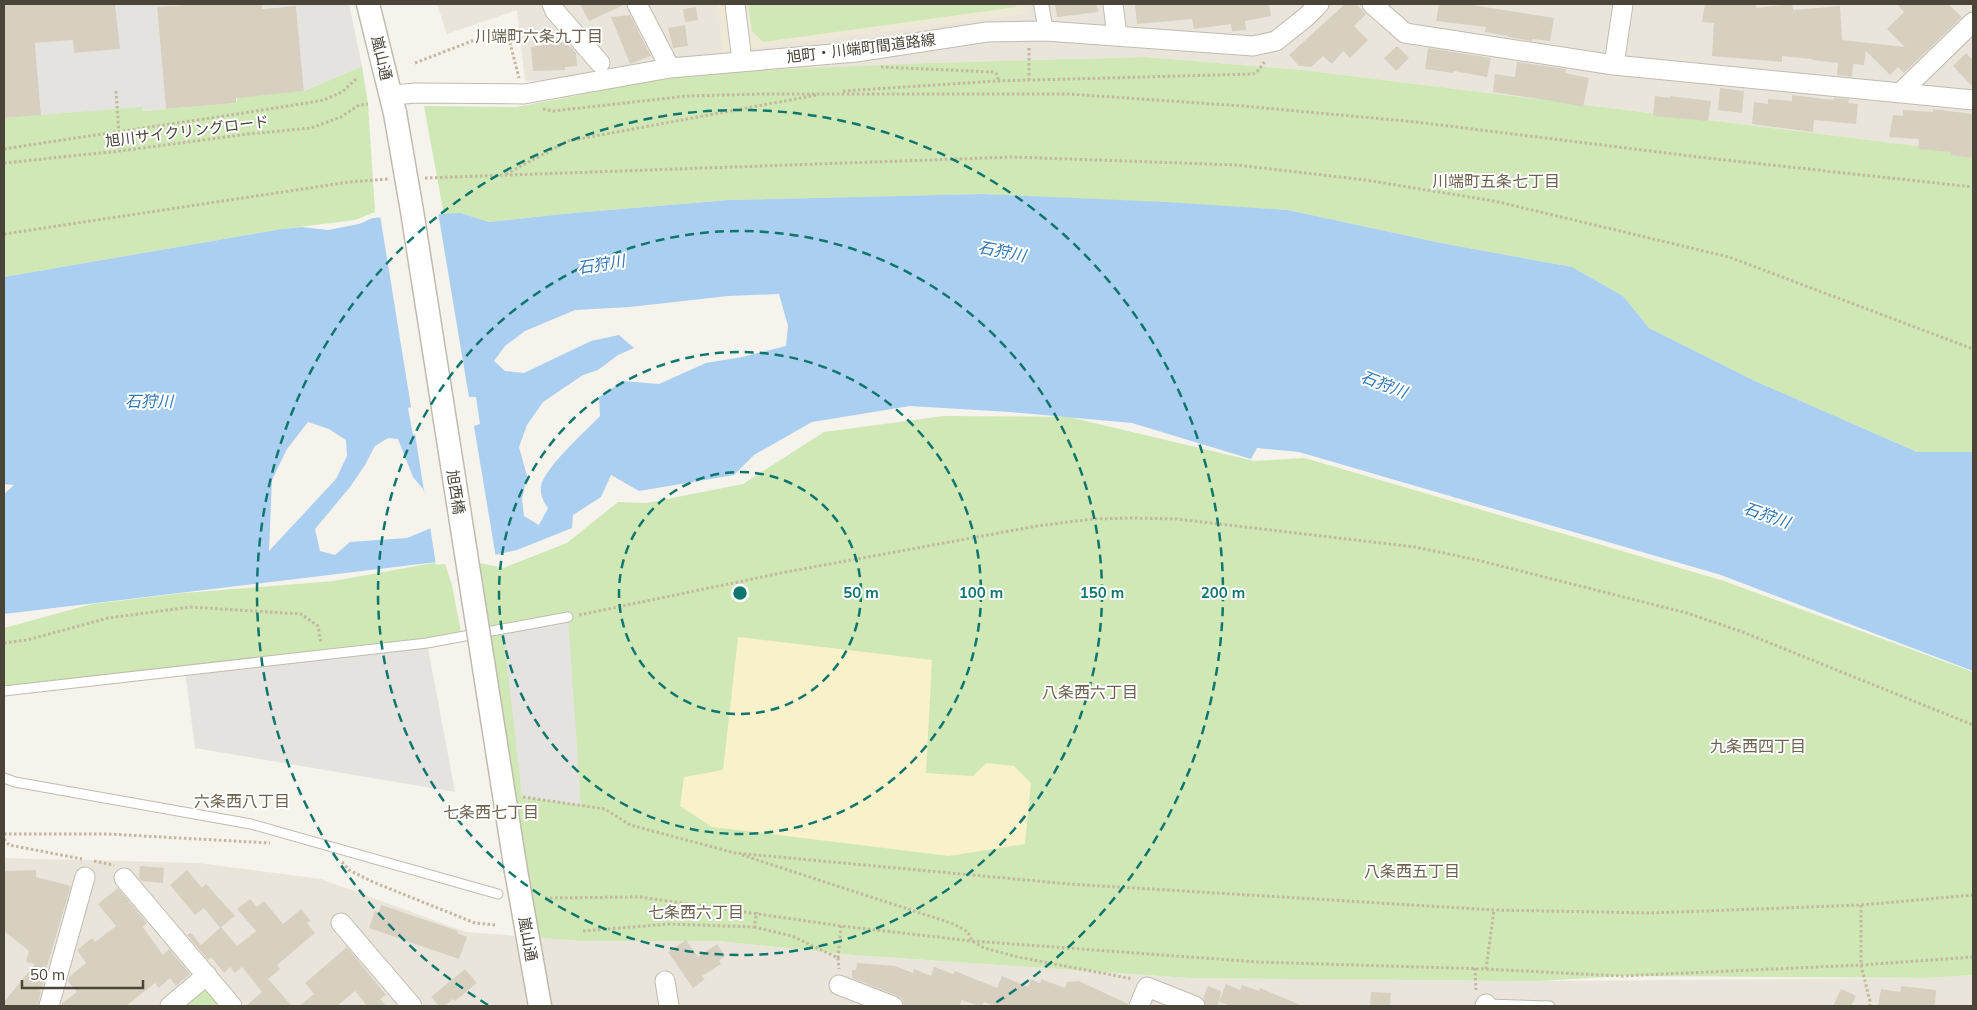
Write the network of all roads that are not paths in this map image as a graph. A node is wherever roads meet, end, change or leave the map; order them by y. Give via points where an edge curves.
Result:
1 (368, 4) edge
2 (552, 4) edge
3 (637, 4) edge
4 (735, 4) edge
5 (1041, 4) edge
6 (1113, 4) edge
7 (1319, 4) edge
8 (1372, 4) edge
9 (1623, 4) edge
10 (1973, 22) edge
11 (1046, 31) junction
12 (1117, 36) junction
13 (742, 61) junction
14 (600, 63) dead end
15 (1614, 65) junction
16 (670, 68) junction
17 (1901, 92) junction
18 (1973, 100) edge
19 (393, 104) junction
20 (568, 617) road end
21 (4, 691) edge
22 (4, 778) edge
23 (516, 871) joint
24 (85, 877) dead end
25 (124, 878) road end
26 (498, 894) dead end
27 (341, 923) dead end
28 (207, 975) junction
29 (665, 981) dead end
30 (839, 985) road end
31 (1483, 1002) edge
32 (49, 1006) edge
33 (170, 1006) edge
34 (232, 1006) edge
35 (412, 1006) edge
36 (540, 1006) edge
37 (669, 1006) edge
38 (893, 1006) edge
39 (1139, 1006) edge
40 (1195, 1006) edge
41 (1550, 1006) edge

1 - 19 street, 嵐山通
2 - 14 street
3 - 16 street
4 - 13 street
5 - 11 street
6 - 12 street
7 - 12 street, 旭町・川端町間道路線 via 1276,41 1253,46
8 - 15 street via 1405,33
9 - 15 street
10 - 17 street
11 - 12 street, 旭町・川端町間道路線
11 - 13 street, 旭町・川端町間道路線 via 987,32 856,52
13 - 16 street, 旭町・川端町間道路線
15 - 17 street
16 - 19 street, 旭町・川端町間道路線 via 524,94 417,93
17 - 18 street
19 - 23 street, 旭西橋, bridge
20 - 21 lane via 427,643
22 - 26 lane via 251,824
23 - 36 street, 嵐山通
24 - 32 street
25 - 28 street
27 - 35 street
28 - 33 street
28 - 34 street
29 - 37 street
30 - 38 street
31 - 41 lane
39 - 40 street via 1147,987

